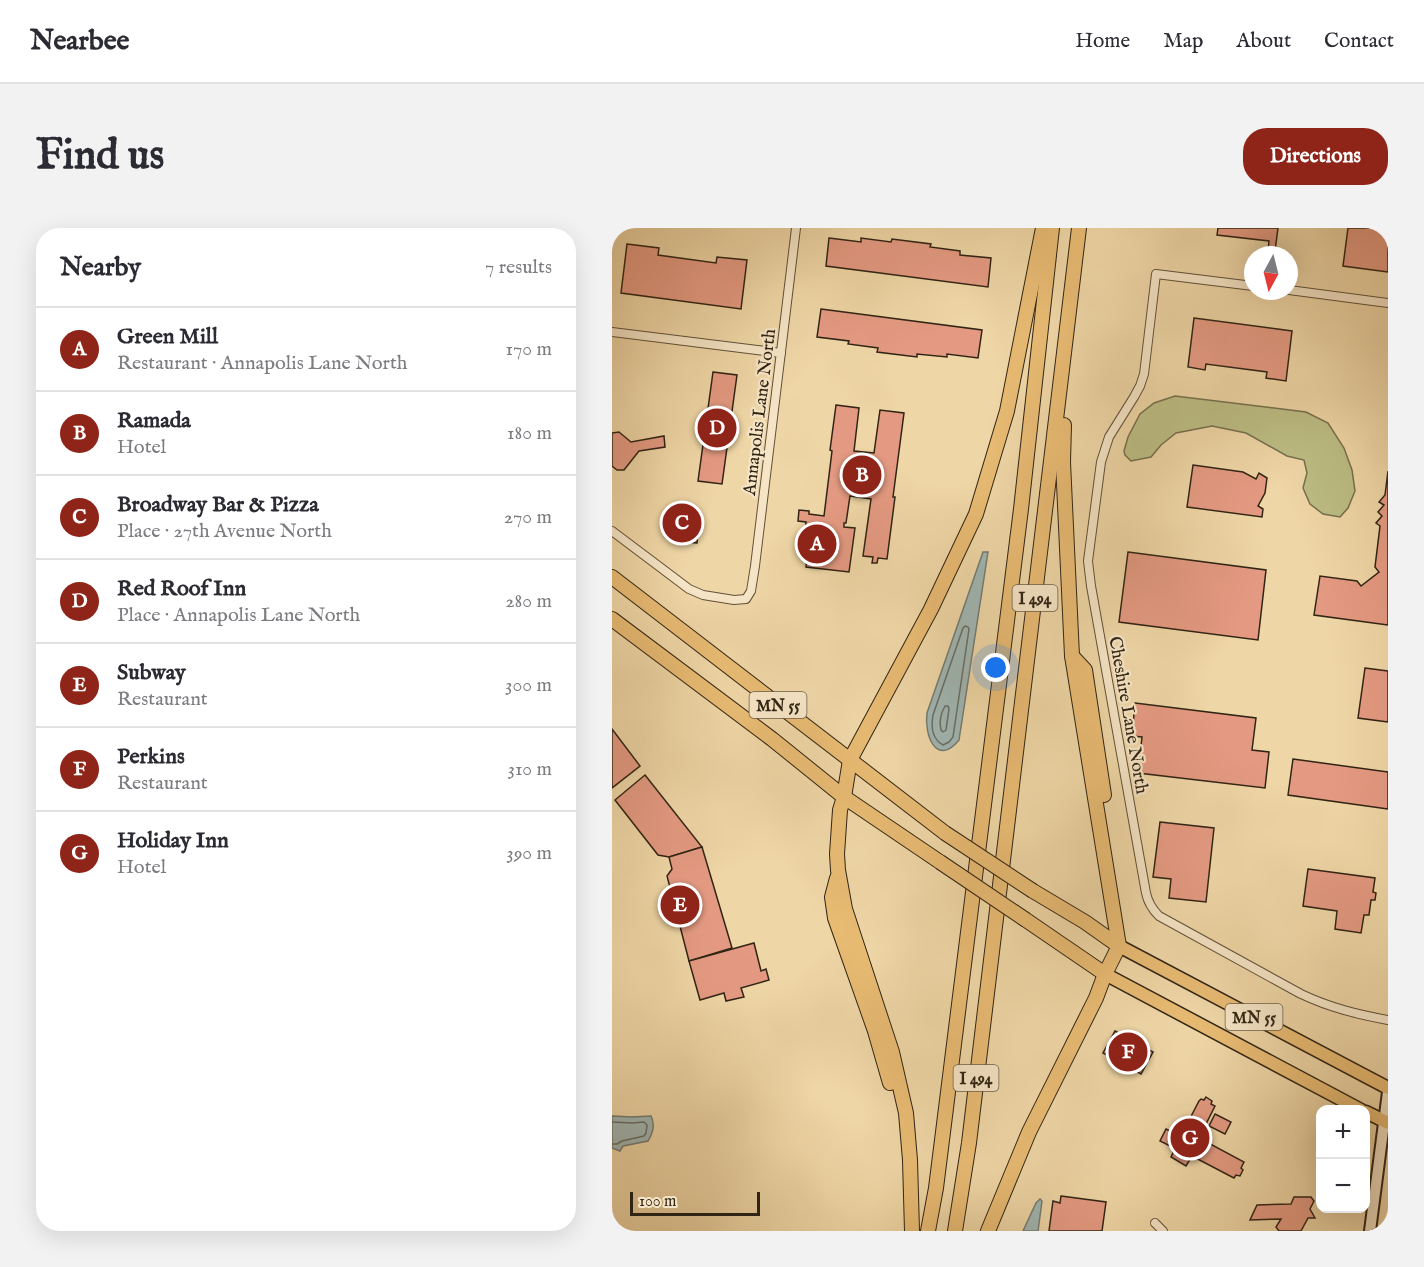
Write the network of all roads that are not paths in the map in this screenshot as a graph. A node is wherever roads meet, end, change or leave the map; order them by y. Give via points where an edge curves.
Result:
1 (796, 228) edge
2 (1044, 228) edge
3 (1052, 228) edge
4 (1079, 228) edge
5 (1244, 285) edge
6 (1298, 291) edge
7 (1388, 303) edge
8 (612, 332) edge
9 (1065, 351) junction
10 (781, 353) junction
11 (612, 531) edge
12 (612, 577) edge
13 (612, 619) edge
14 (850, 760) junction
15 (844, 798) junction
16 (1119, 946) junction
17 (1105, 974) junction
18 (1388, 1020) edge
19 (1388, 1090) edge
20 (1352, 1105) edge
21 (1370, 1114) edge
22 (1386, 1122) edge
23 (1155, 1223) dead end
24 (912, 1231) edge
25 (928, 1231) edge
26 (955, 1231) edge
27 (988, 1231) edge
28 (1163, 1231) edge
29 (1370, 1231) edge

1 - 10 street, Annapolis Lane North
2 - 14 highway via 1007,411 976,514 931,609
3 - 25 highway, I 494 via 1022,509
4 - 9 highway, I 494
5 - 18 street, Cheshire Lane North via 1156,274 1144,374 1109,437 1101,462 1088,561 1148,901 1159,916 1301,994 1353,1014
6 - 7 street
8 - 10 street
9 - 16 highway via 1063,462 1072,656
9 - 26 highway, I 494
10 - 11 street, Annapolis Lane North via 751,591 746,599 695,592
12 - 14 highway, MN 55
13 - 15 highway, MN 55
14 - 15 highway
14 - 16 highway, MN 55, bridge via 945,833
15 - 17 highway, MN 55, bridge
15 - 24 highway via 838,870 845,909 892,1052 906,1113
16 - 17 highway
16 - 19 main road, MN 55
17 - 20 main road, MN 55
17 - 27 highway via 1029,1132
19 - 22 street
21 - 22 main road
22 - 29 street
23 - 28 street

